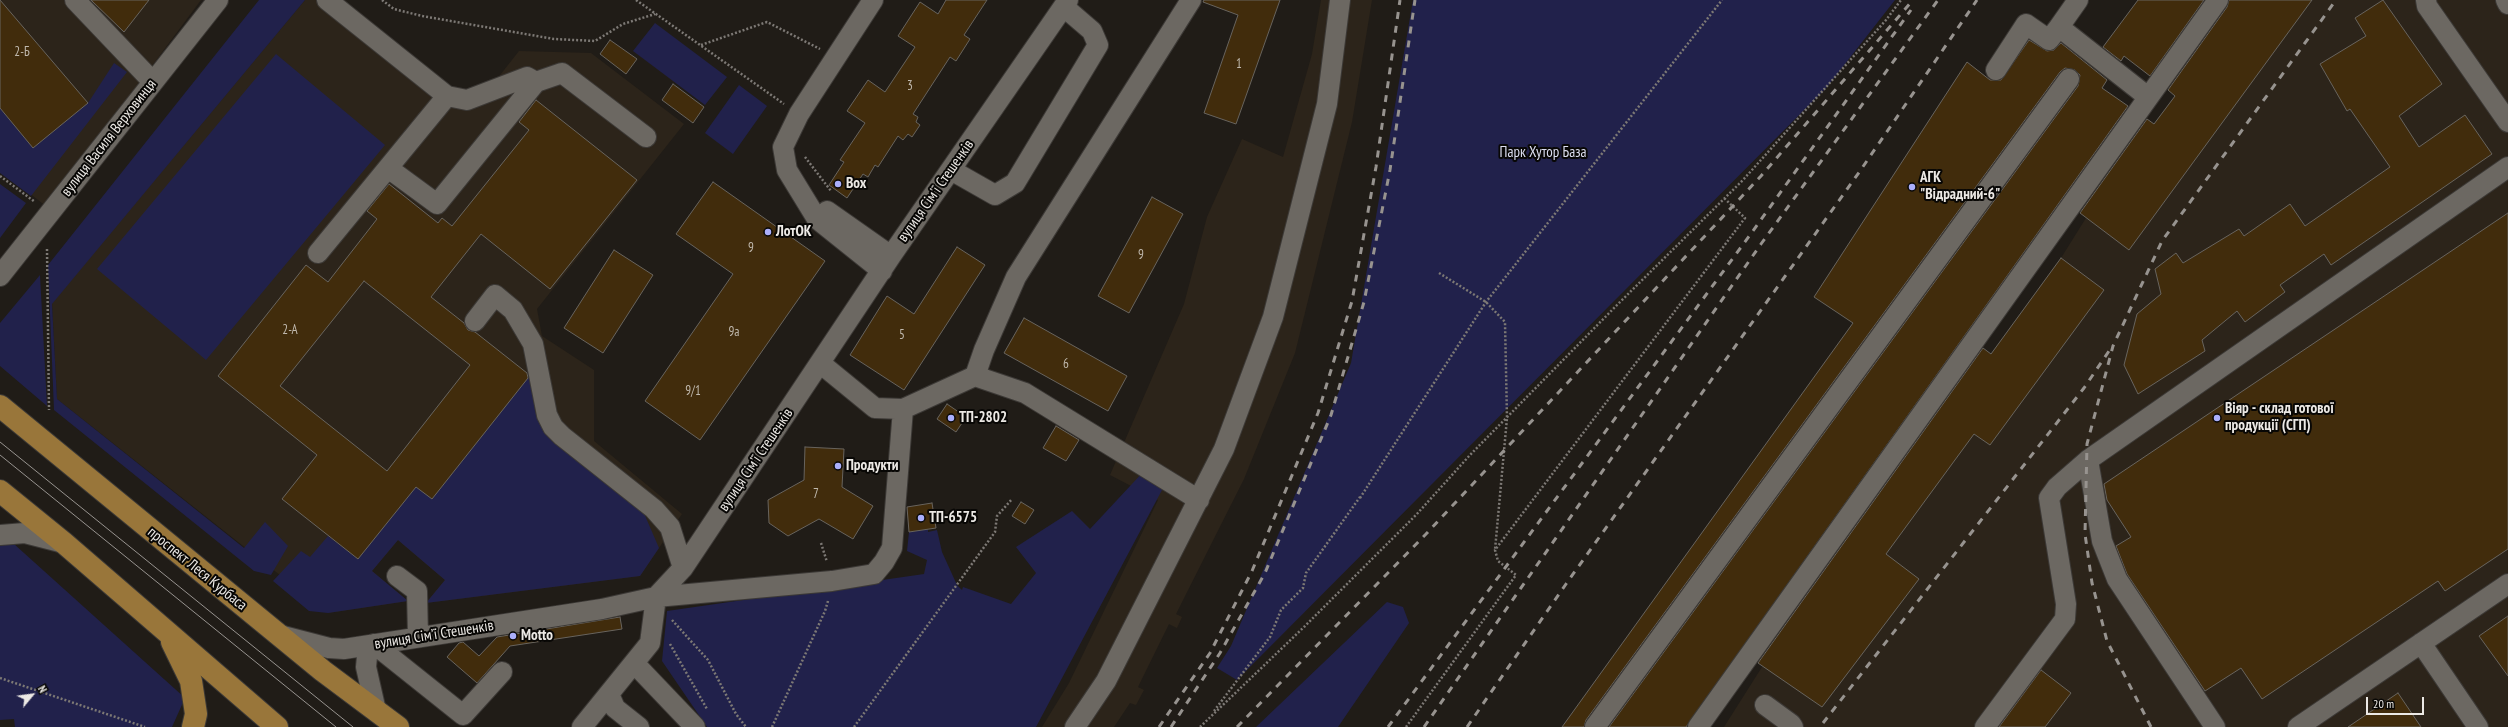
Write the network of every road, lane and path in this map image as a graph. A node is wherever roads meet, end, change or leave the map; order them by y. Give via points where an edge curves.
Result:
1 (74, 0) edge
2 (218, 0) edge
3 (327, 0) edge
4 (382, 0) edge
5 (636, 0) edge
6 (873, 0) edge
7 (1191, 0) edge
8 (1340, 0) edge
9 (1722, 0) edge
10 (1901, 0) edge
11 (2078, 0) edge
12 (2218, 0) edge
13 (2426, 0) edge
14 (2506, 0) edge
15 (1066, 4) edge
16 (2508, 4) edge
17 (656, 14) junction
18 (2059, 26) junction
19 (700, 45) junction
20 (836, 57) junction
21 (1996, 70) dead end
22 (2069, 79) dead end
23 (153, 82) junction
24 (536, 82) junction
25 (447, 96) junction
26 (2148, 96) junction
27 (799, 114) junction
28 (2508, 122) edge
29 (646, 137) dead end
30 (801, 150) dead end
31 (2508, 167) edge
32 (388, 168) junction
33 (951, 170) junction
34 (835, 195) dead end
35 (1724, 198) junction
36 (318, 253) dead end
37 (45, 263) dead end
38 (886, 264) junction
39 (1439, 273) dead end
40 (0, 276) edge
41 (1486, 302) junction
42 (475, 321) dead end
43 (820, 363) junction
44 (976, 376) junction
45 (0, 406) edge
46 (903, 409) junction
47 (49, 410) dead end
48 (1507, 418) junction
49 (2088, 460) junction
50 (1366, 490) dead end
51 (0, 491) edge
52 (1360, 498) junction
53 (1012, 499) dead end
54 (1198, 500) junction
55 (0, 535) edge
56 (822, 542) dead end
57 (64, 543) junction
58 (1495, 550) junction
59 (683, 568) junction
60 (397, 576) dead end
61 (832, 580) junction
62 (2508, 584) edge
63 (656, 597) junction
64 (654, 617) junction
65 (168, 634) junction
66 (277, 634) junction
67 (418, 637) junction
68 (2421, 643) junction
69 (371, 645) junction
70 (634, 663) junction
71 (502, 672) dead end
72 (0, 678) edge
73 (609, 694) junction
74 (1765, 705) dead end
75 (376, 711) junction
76 (710, 713) dead end
77 (1209, 717) junction
78 (146, 727) edge
79 (193, 727) edge
80 (277, 727) edge
81 (398, 727) edge
82 (582, 727) edge
83 (639, 727) edge
84 (695, 727) edge
85 (746, 727) edge
86 (772, 727) edge
87 (854, 727) edge
88 (1075, 727) edge
89 (1200, 727) edge
90 (1406, 727) edge
91 (1595, 727) edge
92 (1698, 727) edge
93 (1793, 727) edge
94 (1985, 727) edge
95 (2215, 727) edge
96 (2298, 727) edge
97 (2478, 727) edge

1 - 23 street
2 - 23 street, вулиця Василя Верховинця
3 - 25 street
4 - 17 path via 394,9 415,14 554,39 595,41 624,24
5 - 17 path
6 - 20 street
7 - 44 street via 1016,277 984,350
8 - 54 street via 1327,104 1273,317 1224,449
9 - 41 path
10 - 35 path via 1827,87
11 - 18 street
12 - 26 street
13 - 28 street via 2427,6
14 - 16 street
15 - 33 street, вулиця Сімʼї Стешенків
15 - 33 street via 1092,31 1098,45 1015,183 996,195
17 - 19 path
18 - 21 street via 2048,40 2026,24
18 - 26 street
19 - 20 path via 767,22
19 - 27 path
20 - 27 street
22 - 91 street
23 - 40 street, вулиця Василя Верховинця
24 - 25 street via 526,78 467,100
24 - 29 street via 562,73
24 - 32 street via 437,204
25 - 32 street
26 - 92 street
27 - 38 street via 784,147 786,170 802,193
30 - 34 path via 824,185
31 - 49 street
32 - 36 street
33 - 38 street, вулиця Сімʼї Стешенків
35 - 48 path
35 - 58 path via 1745,218
37 - 47 path
38 - 43 street, вулиця Сімʼї Стешенків
39 - 41 path
41 - 48 path via 1505,322
41 - 52 path
42 - 59 street via 495,295 513,310 533,344 547,415 553,427 654,509 670,528
43 - 46 street via 875,408
43 - 59 street, вулиця Сімʼї Стешенків
44 - 46 street
44 - 54 street via 1025,394
45 - 66 main road, проспект Леся Курбаса
46 - 61 street via 892,548 874,574
48 - 58 path
48 - 77 path via 1416,515
49 - 94 street via 2056,487 2049,498 2066,604 2065,619
49 - 95 street via 2102,541 2117,579
50 - 52 path
51 - 57 main road
52 - 77 path via 1306,573 1303,588 1281,610 1270,637
53 - 87 path via 997,516 996,532
54 - 88 street via 1106,681
55 - 57 street via 25,533
56 - 61 path
57 - 65 main road
58 - 90 path via 1498,561 1516,575
59 - 63 street, вулиця Сімʼї Стешенків
60 - 67 street via 417,591
61 - 63 street
61 - 86 path via 825,611
62 - 68 street
63 - 64 street
63 - 67 street, вулиця Сімʼї Стешенків via 602,609
64 - 70 street via 650,643
64 - 76 path
64 - 85 path via 670,617 708,660 736,714
65 - 79 main road via 191,681 195,708
65 - 80 main road
66 - 69 street, вулиця Сімʼї Стешенків via 329,648
66 - 75 main road, проспект Леся Курбаса
67 - 69 street, вулиця Сімʼї Стешенків
68 - 96 street
68 - 97 street
69 - 71 street via 463,715
69 - 75 street via 366,667
70 - 73 street
70 - 84 street
72 - 78 path
73 - 82 street
73 - 83 street via 615,708
74 - 93 street
75 - 81 main road, проспект Леся Курбаса
77 - 89 path

